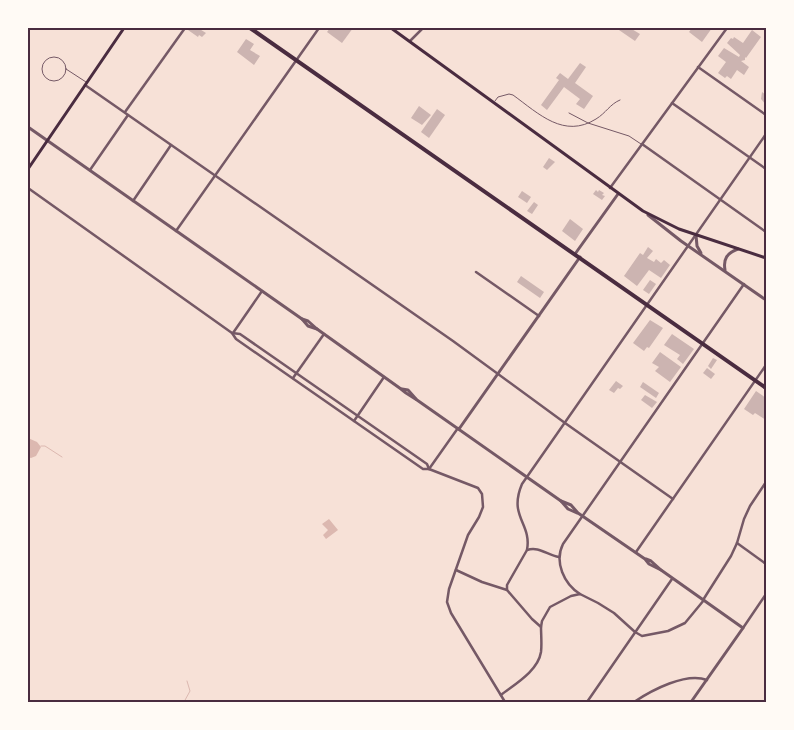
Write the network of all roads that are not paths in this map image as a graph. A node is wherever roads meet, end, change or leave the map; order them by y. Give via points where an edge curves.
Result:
1 (124, 28) edge
2 (185, 28) edge
3 (254, 28) edge
4 (319, 28) edge
5 (391, 28) edge
6 (423, 28) edge
7 (727, 28) edge
8 (410, 41) junction
9 (296, 59) junction
10 (698, 67) junction
11 (66, 69) junction
12 (86, 84) junction
13 (620, 100) dead end
14 (494, 103) junction
15 (672, 103) junction
16 (124, 112) junction
17 (569, 113) dead end
18 (128, 115) junction
19 (766, 115) edge
20 (588, 123) junction
21 (28, 127) edge
22 (766, 134) edge
23 (47, 140) junction
24 (642, 144) junction
25 (171, 146) junction
26 (750, 158) junction
27 (28, 169) edge
28 (766, 169) edge
29 (90, 170) junction
30 (214, 176) junction
31 (28, 188) edge
32 (610, 188) junction
33 (618, 194) junction
34 (720, 200) junction
35 (133, 201) junction
36 (643, 211) junction
37 (176, 231) junction
38 (766, 232) edge
39 (696, 235) junction
40 (688, 246) junction
41 (738, 249) junction
42 (575, 254) junction
43 (701, 254) junction
44 (580, 257) junction
45 (766, 258) edge
46 (725, 270) junction
47 (476, 272) dead end
48 (744, 284) junction
49 (262, 291) junction
50 (766, 300) edge
51 (647, 305) junction
52 (539, 316) junction
53 (232, 333) junction
54 (324, 334) junction
55 (703, 344) junction
56 (766, 365) edge
57 (296, 373) junction
58 (498, 375) junction
59 (384, 377) junction
60 (292, 378) junction
61 (756, 380) junction
62 (766, 388) edge
63 (357, 416) junction
64 (354, 421) junction
65 (565, 423) junction
66 (458, 429) junction
67 (620, 462) junction
68 (429, 469) junction
69 (527, 477) junction
70 (766, 482) edge
71 (673, 499) junction
72 (582, 516) junction
73 (737, 543) junction
74 (527, 550) junction
75 (635, 553) junction
76 (559, 557) junction
77 (766, 564) edge
78 (456, 570) junction
79 (672, 579) junction
80 (507, 590) junction
81 (580, 594) junction
82 (766, 594) edge
83 (703, 600) junction
84 (541, 627) junction
85 (743, 628) junction
86 (635, 632) junction
87 (707, 680) junction
88 (501, 695) junction
89 (506, 702) edge
90 (587, 702) edge
91 (634, 702) edge
92 (691, 702) edge

1 - 12 main road
2 - 16 street
3 - 9 main road
4 - 9 street
5 - 8 main road
6 - 8 street
7 - 10 street
8 - 14 main road
9 - 30 street
9 - 42 main road
10 - 15 street
10 - 19 street
11 - 11 lane via 63,61 52,57 43,62 44,76 54,81 61,78
11 - 12 lane
12 - 16 street
12 - 23 main road
13 - 20 lane
14 - 20 lane via 498,97 510,94 560,125 578,127
14 - 32 main road
15 - 24 street
15 - 26 street
16 - 18 street
17 - 20 lane
18 - 25 street
18 - 29 street
20 - 24 lane via 629,136
21 - 23 street
22 - 26 street
23 - 27 main road
23 - 29 street
24 - 32 street
24 - 34 street
25 - 30 street
25 - 35 street
26 - 28 street
26 - 34 street
29 - 35 street
30 - 37 street
30 - 58 street
31 - 53 street
32 - 33 main road
33 - 36 main road
33 - 42 street
34 - 38 street
34 - 39 street
35 - 37 street
36 - 39 main road
36 - 40 street
37 - 49 street
39 - 40 street
39 - 41 main road
39 - 43 street
40 - 43 street
40 - 51 street
41 - 45 main road
41 - 46 street via 726,257
42 - 44 main road
43 - 46 street
44 - 51 main road
44 - 52 street
46 - 48 street
47 - 52 street
48 - 50 street
48 - 55 street
49 - 53 street
49 - 54 street
51 - 55 main road
51 - 65 street
52 - 58 street
53 - 57 street via 240,334
53 - 60 street
54 - 57 street
54 - 59 street
55 - 61 main road
55 - 67 street
56 - 61 street
57 - 60 street
57 - 63 street
58 - 65 street
58 - 66 street
59 - 63 street
59 - 66 street via 414,394 417,400
60 - 64 street
61 - 62 main road
61 - 71 street
63 - 64 street
63 - 68 street via 427,464
64 - 68 street via 423,469
65 - 67 street
65 - 69 street
66 - 68 street
66 - 69 street
67 - 71 street
67 - 72 street
68 - 78 street via 470,484 482,494 482,511 468,535
69 - 72 street via 571,505
69 - 74 street via 517,504 527,536
70 - 73 street via 750,506
71 - 75 street
72 - 75 street
72 - 76 street via 562,544
73 - 77 street
73 - 83 street
74 - 76 street via 536,548
74 - 80 street
75 - 79 street via 651,561
76 - 81 street via 567,582
78 - 80 street
78 - 88 street via 447,602
79 - 83 street
79 - 86 street
80 - 84 street
81 - 84 street via 550,607
81 - 86 street via 606,607
82 - 85 street
83 - 85 street
83 - 86 street via 691,618 678,627 642,636
84 - 88 street via 538,661
85 - 87 street
86 - 90 street
87 - 91 street via 699,677 675,682
87 - 92 street
88 - 89 street

